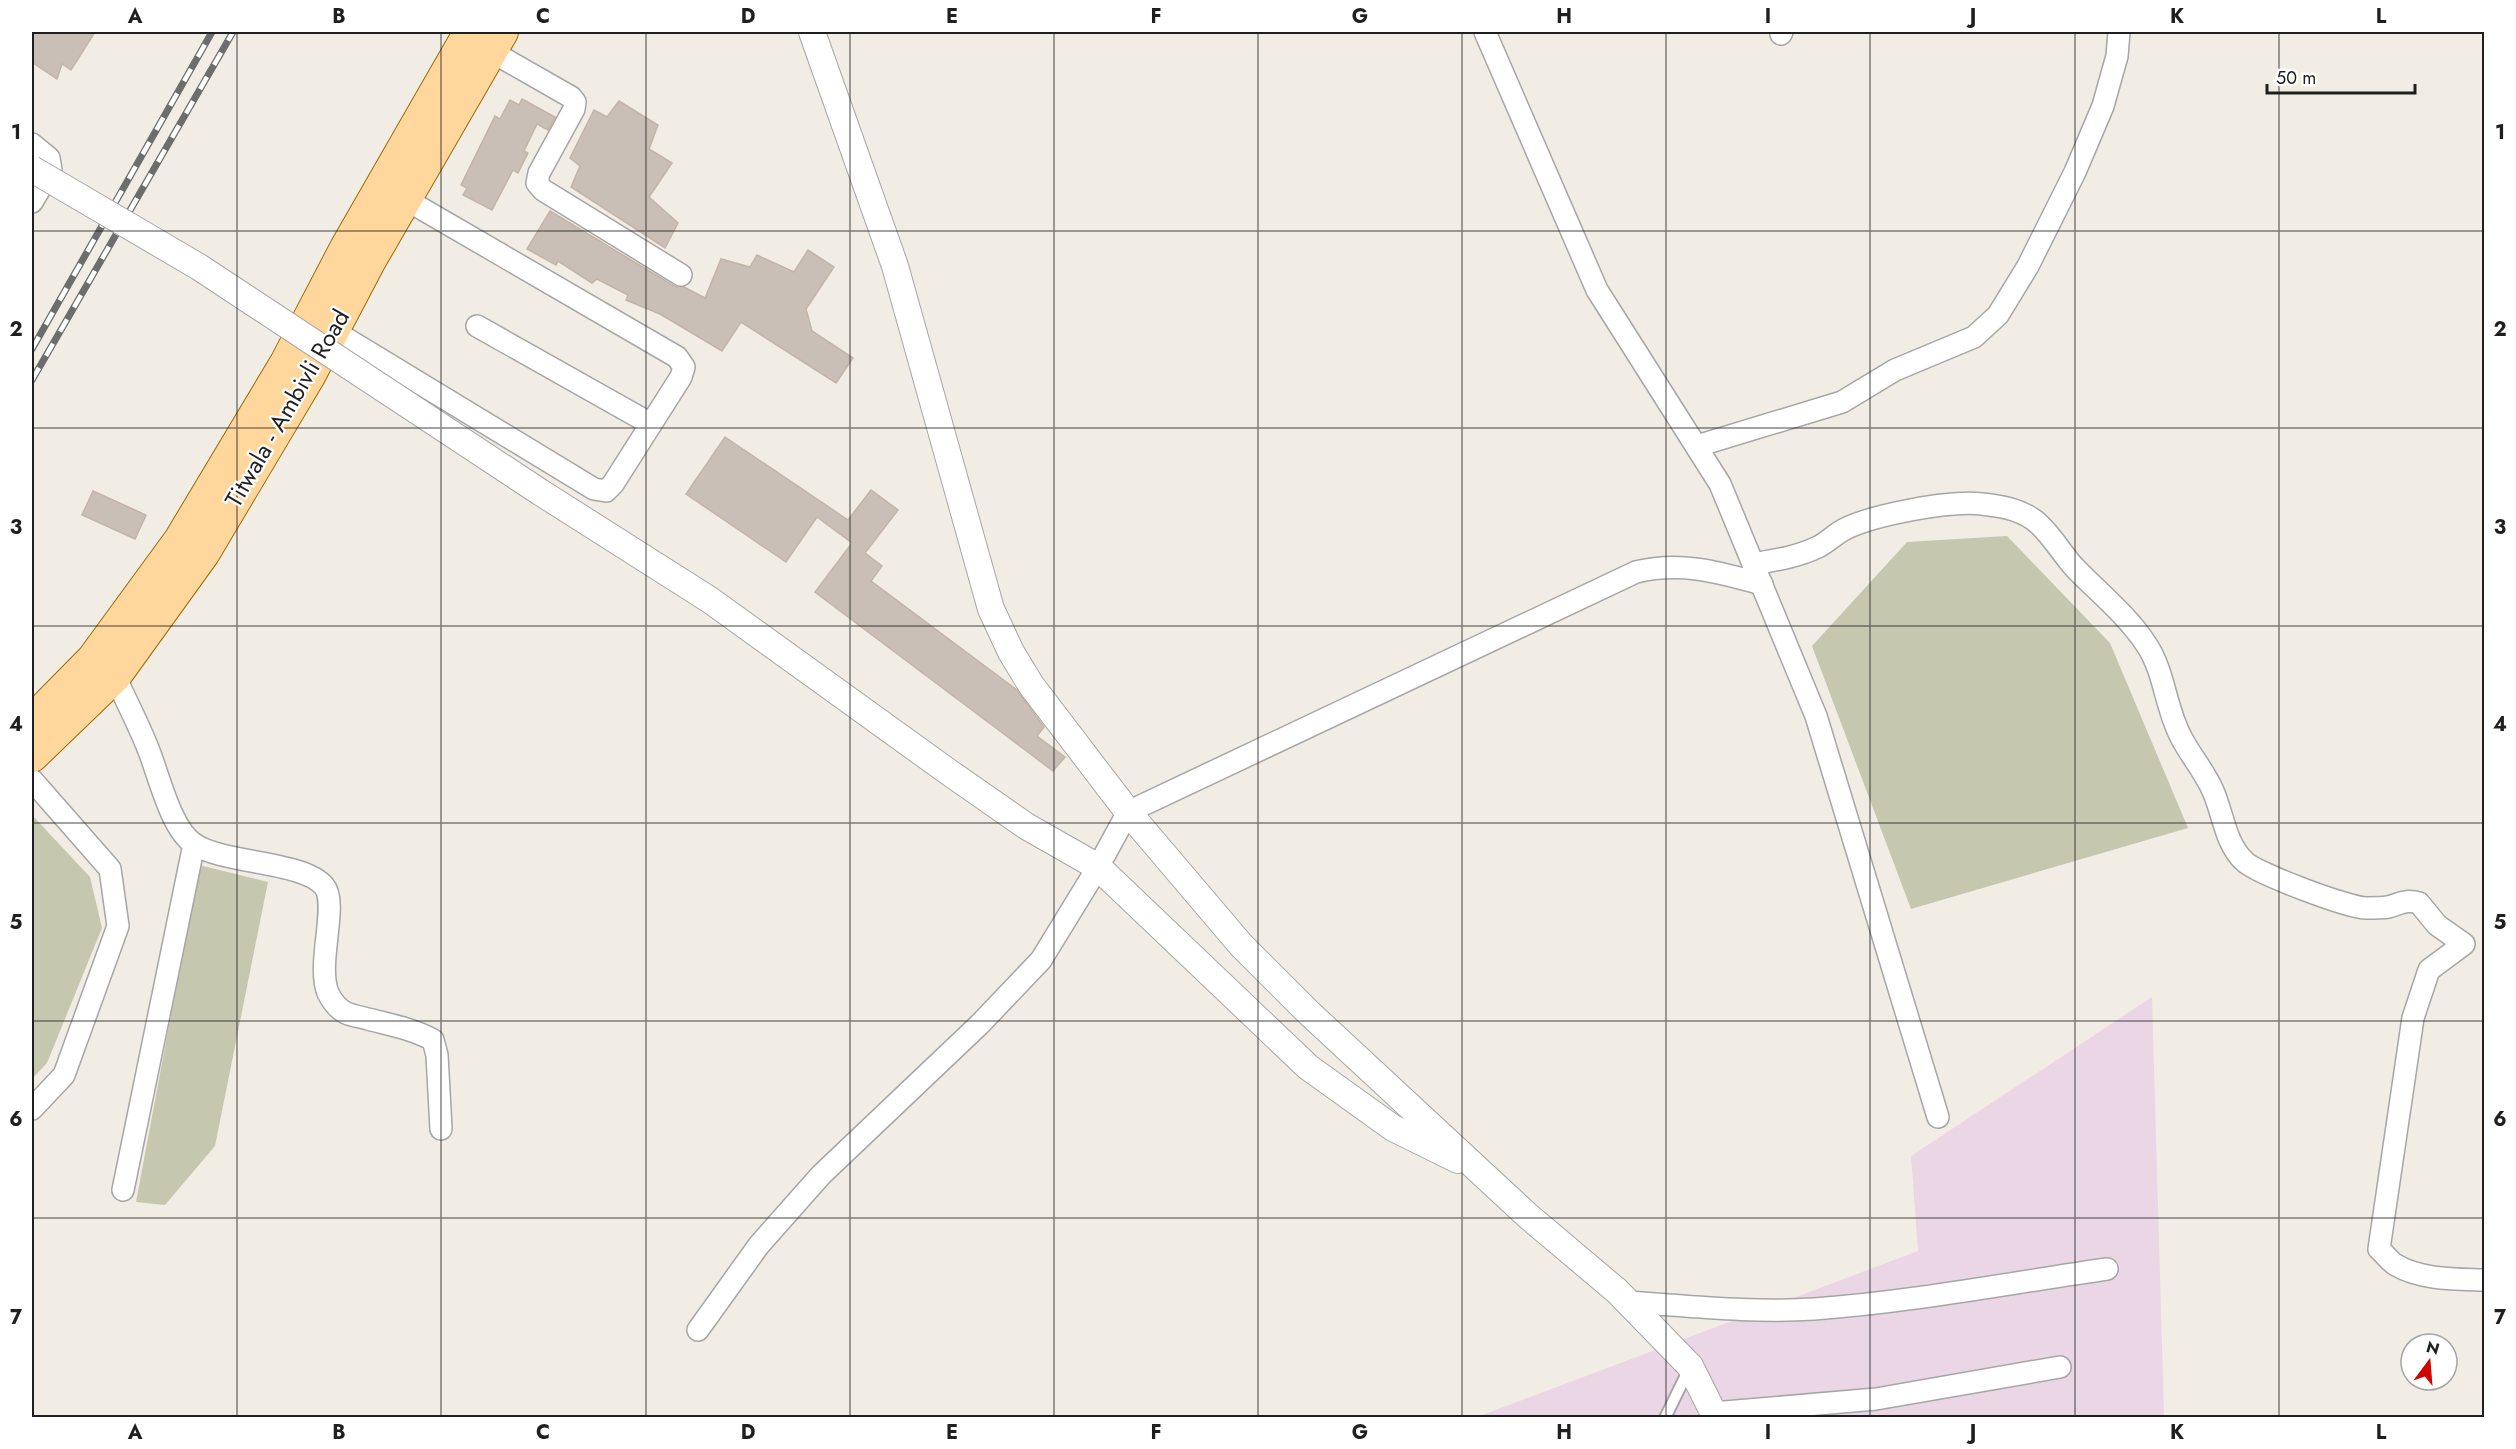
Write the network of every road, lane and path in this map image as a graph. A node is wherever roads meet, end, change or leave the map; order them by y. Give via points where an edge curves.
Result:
1 (812, 32) edge
2 (1485, 32) edge
3 (2119, 32) edge
4 (482, 38) edge
5 (32, 144) edge
6 (32, 169) edge
7 (405, 199) junction
8 (32, 202) edge
9 (681, 275) dead end
10 (477, 326) dead end
11 (332, 330) junction
12 (651, 424) junction
13 (1697, 446) junction
14 (1753, 564) junction
15 (1762, 584) junction
16 (104, 668) junction
17 (32, 721) edge
18 (32, 756) edge
19 (32, 780) edge
20 (1128, 812) junction
21 (194, 844) junction
22 (1098, 867) junction
23 (32, 1109) edge
24 (1938, 1117) dead end
25 (441, 1129) dead end
26 (1482, 1173) junction
27 (123, 1190) dead end
28 (2107, 1269) dead end
29 (2484, 1280) edge
30 (1628, 1302) junction
31 (698, 1330) dead end
32 (1690, 1366) junction
33 (2060, 1367) dead end
34 (1714, 1415) edge
35 (1665, 1418) edge

1 - 20 street via 896,266 991,609 1031,685
2 - 13 street via 1597,290
3 - 13 street via 2103,106 2094,128 2028,266 1998,315 1974,337 1895,370 1842,402
4 - 7 main road, Titwala - Ambivli Road
4 - 9 street via 575,102 537,183
4 - 16 main road, Titwala - Ambivli Road via 346,249 286,363
5 - 8 street via 49,158 51,170
6 - 22 street, bridge via 199,267 710,600 1026,826
7 - 11 main road, Titwala - Ambivli Road
7 - 12 street via 677,357 684,367 681,377
10 - 12 street
11 - 12 street via 594,489 606,491 613,484
11 - 16 main road, Titwala - Ambivli Road via 309,376 203,554
13 - 14 street via 1720,484
14 - 15 street
14 - 29 street via 1792,558 1872,519 1929,507 1980,503 2013,509 2043,528 2147,645 2162,675 2170,712 2181,738 2214,792 2233,845 2244,862 2265,875 2342,904 2363,908 2387,907 2403,901 2419,903 2437,925 2464,944 2429,970 2413,1018 2379,1249 2396,1265 2416,1273
15 - 20 street via 1692,568 1660,566 1636,572
15 - 24 street via 1816,716
16 - 17 main road, Titwala - Ambivli Road
16 - 18 main road, Titwala - Ambivli Road
16 - 21 street via 148,749 180,828
19 - 23 street via 110,869 118,926 64,1075
20 - 22 street
20 - 26 street via 1241,945
21 - 25 street via 225,856 287,869 324,886 330,904 323,966 327,991 346,1012 418,1032 433,1040
21 - 27 street
22 - 26 street via 1308,1067 1394,1128
22 - 31 street via 1041,960 980,1024 821,1175 759,1245
26 - 30 street
28 - 30 street via 1814,1309 1749,1310
30 - 32 street
32 - 34 street
32 - 35 lane
33 - 34 street via 1876,1399

